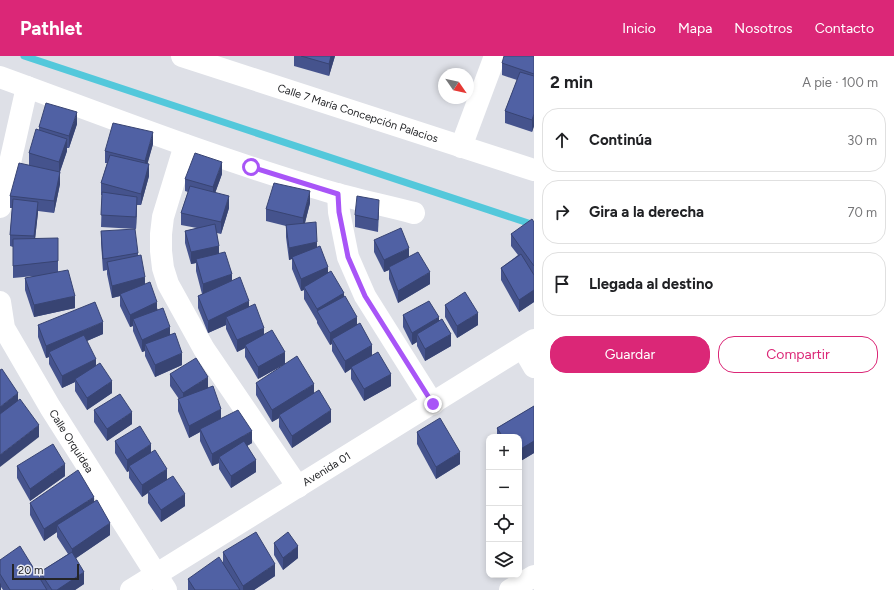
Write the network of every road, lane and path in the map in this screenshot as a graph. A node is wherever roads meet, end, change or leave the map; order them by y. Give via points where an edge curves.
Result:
1 (182, 56) edge
2 (496, 56) edge
3 (0, 77) edge
4 (27, 87) junction
5 (185, 145) junction
6 (461, 147) junction
7 (534, 170) edge
8 (338, 194) junction
9 (0, 207) edge
10 (414, 213) dead end
11 (0, 302) edge
12 (528, 344) edge
13 (534, 367) edge
14 (433, 404) junction
15 (298, 487) junction
16 (534, 576) edge
17 (161, 582) edge
18 (131, 590) edge
19 (510, 590) edge

1 - 6 street, Calle 7 María Concepción Palacios
2 - 6 street
3 - 4 street
4 - 5 street
4 - 9 street
5 - 8 street
5 - 15 street via 163,217 161,251 168,284 204,349
6 - 7 street, Calle 7 María Concepción Palacios
8 - 10 street
8 - 14 street via 348,257 362,290
11 - 17 street, Calle Orquidea via 4,328 50,407
12 - 13 street
12 - 14 street, Avenida 01
14 - 15 street, Avenida 01
15 - 17 street, Avenida 01
16 - 19 street
17 - 18 street, Avenida 01

